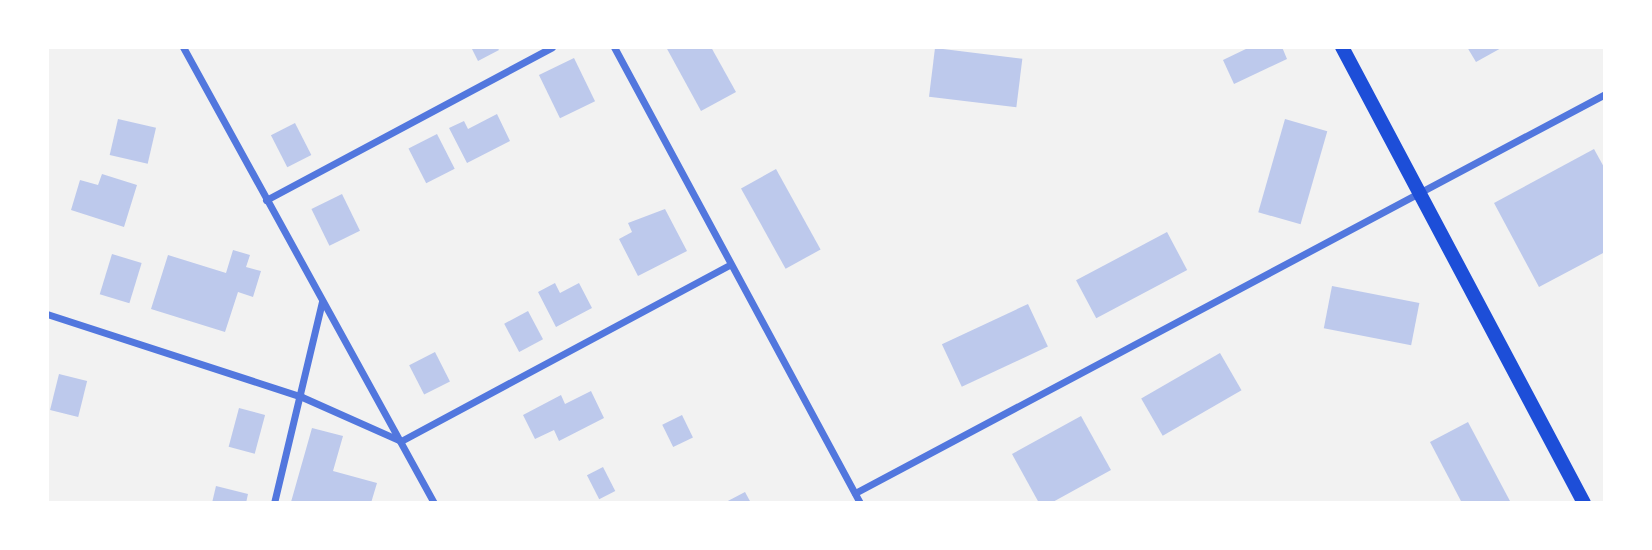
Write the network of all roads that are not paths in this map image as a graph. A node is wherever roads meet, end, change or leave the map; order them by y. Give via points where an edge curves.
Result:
1 (183, 47) edge
2 (552, 47) edge
3 (614, 47) edge
4 (1342, 47) edge
5 (1605, 94) edge
6 (1420, 191) junction
7 (266, 200) junction
8 (729, 265) junction
9 (322, 302) junction
10 (47, 314) edge
11 (302, 397) junction
12 (401, 440) junction
13 (855, 493) junction
14 (274, 503) edge
15 (435, 503) edge
16 (860, 503) edge
17 (1584, 503) edge

1 - 7 street
2 - 7 street
3 - 8 street
4 - 6 main road
5 - 6 street
6 - 13 street
6 - 17 main road
7 - 9 street
8 - 12 street
8 - 13 street
9 - 11 street
9 - 12 street
10 - 11 street
11 - 12 street
11 - 14 street
12 - 15 street
13 - 16 street

